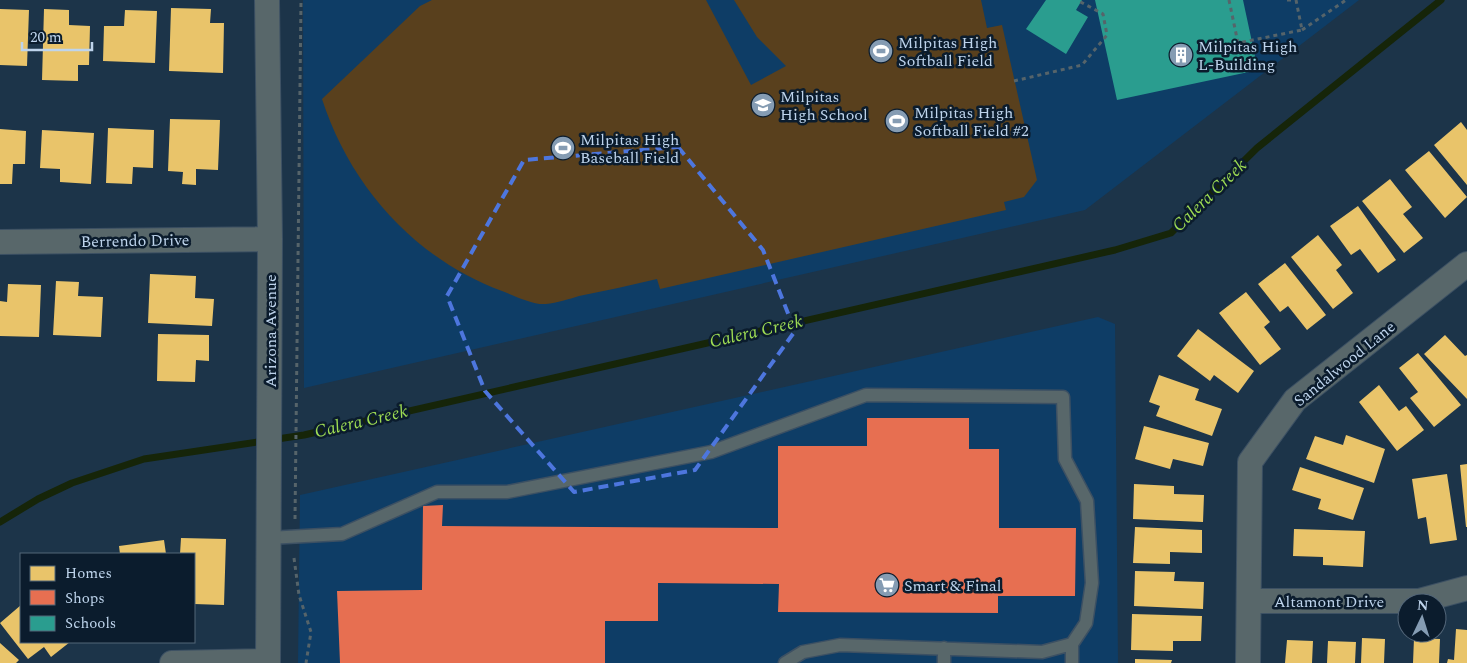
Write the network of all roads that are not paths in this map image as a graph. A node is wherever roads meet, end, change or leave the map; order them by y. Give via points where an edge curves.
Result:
1 (267, 0) edge
2 (270, 239) junction
3 (0, 242) edge
4 (1467, 264) edge
5 (268, 538) junction
6 (1467, 588) edge
7 (1249, 601) junction
8 (1072, 644) junction
9 (944, 648) junction
10 (268, 662) edge
11 (172, 663) edge
12 (786, 663) edge
13 (944, 663) edge
14 (1072, 663) edge
15 (1248, 663) edge

1 - 2 street, Arizona Avenue
2 - 3 street, Berrendo Drive
2 - 5 street, Arizona Avenue
4 - 7 street, Sandalwood Lane via 1295,400 1250,462
5 - 8 lane via 342,534 437,492 508,492 711,452 866,395 1063,398 1065,459 1087,500 1092,583 1086,623
5 - 10 street, Arizona Avenue
6 - 7 street, Altamont Drive via 1419,601
7 - 15 street, Sandalwood Lane
8 - 9 lane via 1042,652
8 - 14 lane
9 - 12 lane via 840,645 804,652
9 - 13 lane
10 - 11 street

